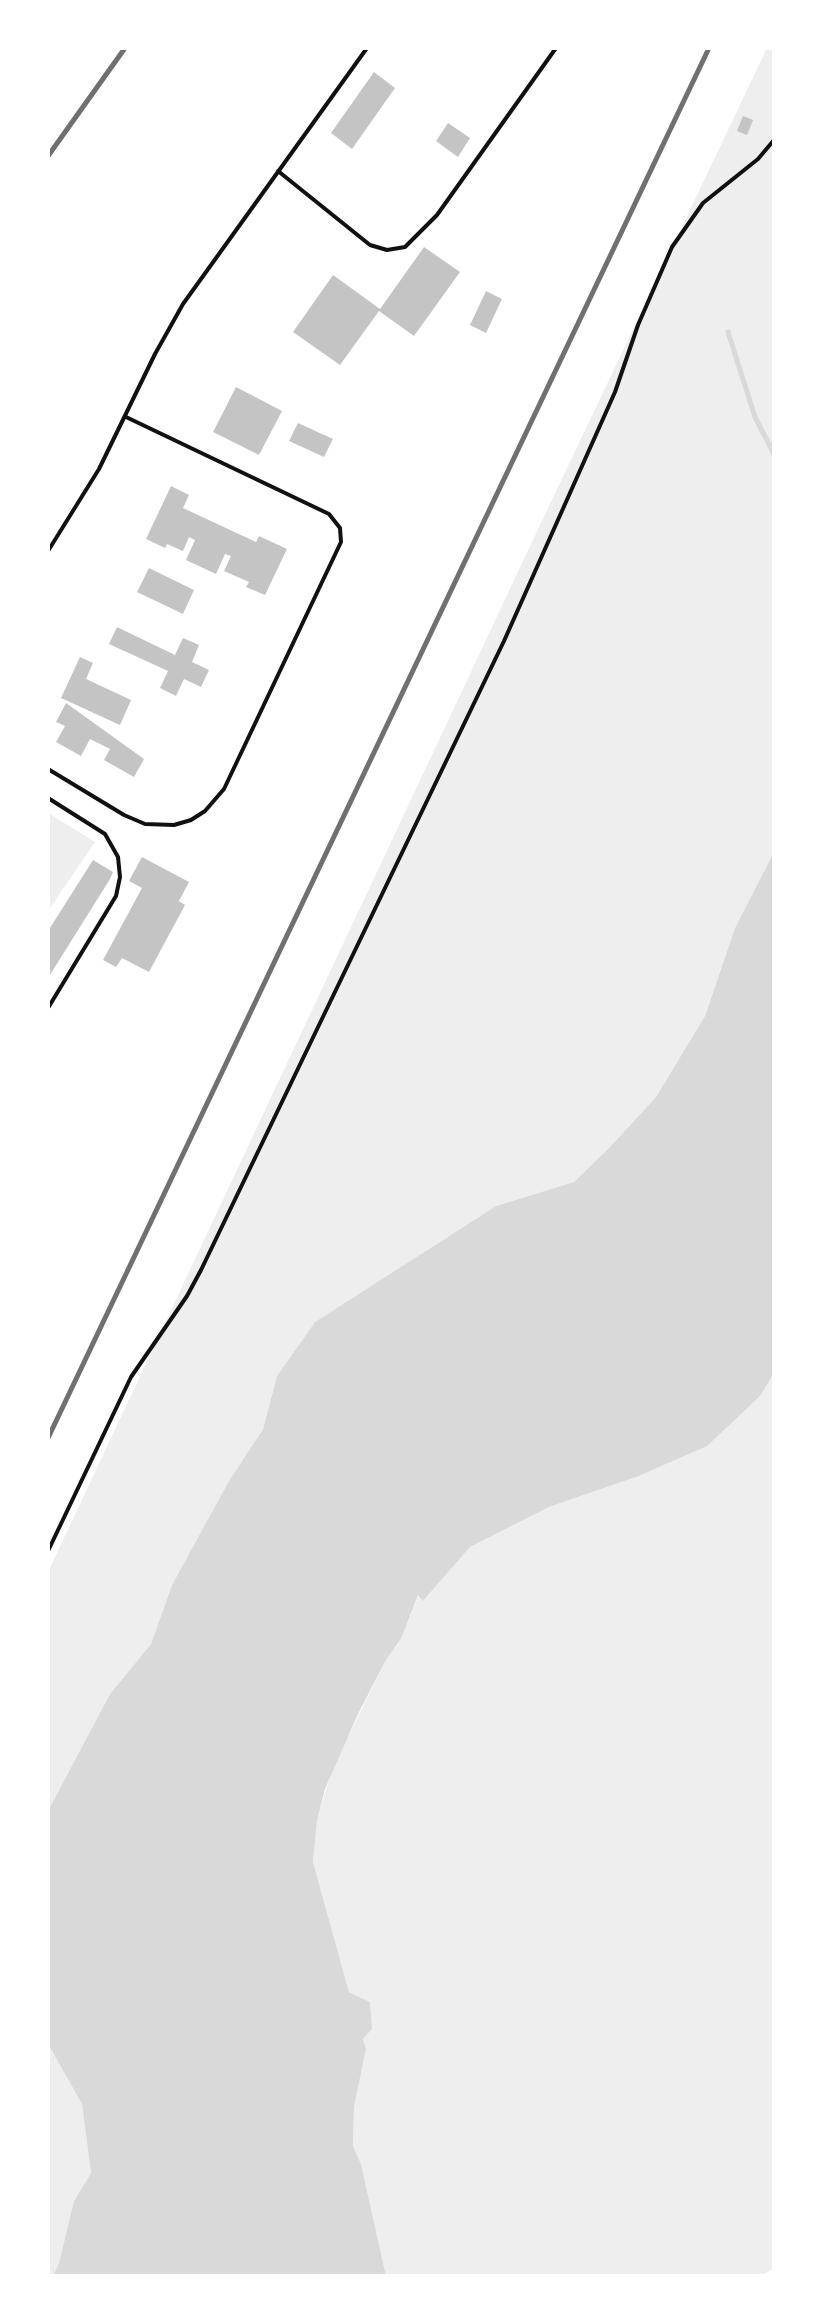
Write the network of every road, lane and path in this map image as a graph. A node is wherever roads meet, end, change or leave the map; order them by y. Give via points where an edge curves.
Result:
1 (367, 48) edge
2 (556, 48) edge
3 (774, 140) edge
4 (278, 171) junction
5 (126, 417) junction
6 (48, 551) edge
7 (48, 769) edge
8 (48, 798) edge
9 (48, 1008) edge
10 (48, 1551) edge

1 - 4 lane
2 - 4 lane via 437,215 405,247 387,250 370,245
3 - 10 lane via 703,203 672,247 615,392 504,641 201,1270 131,1377
4 - 5 lane via 183,304
5 - 6 lane
5 - 7 lane via 329,514 340,528 341,542 224,789 205,811 174,825 145,824
8 - 9 lane via 105,834 120,870 116,896

